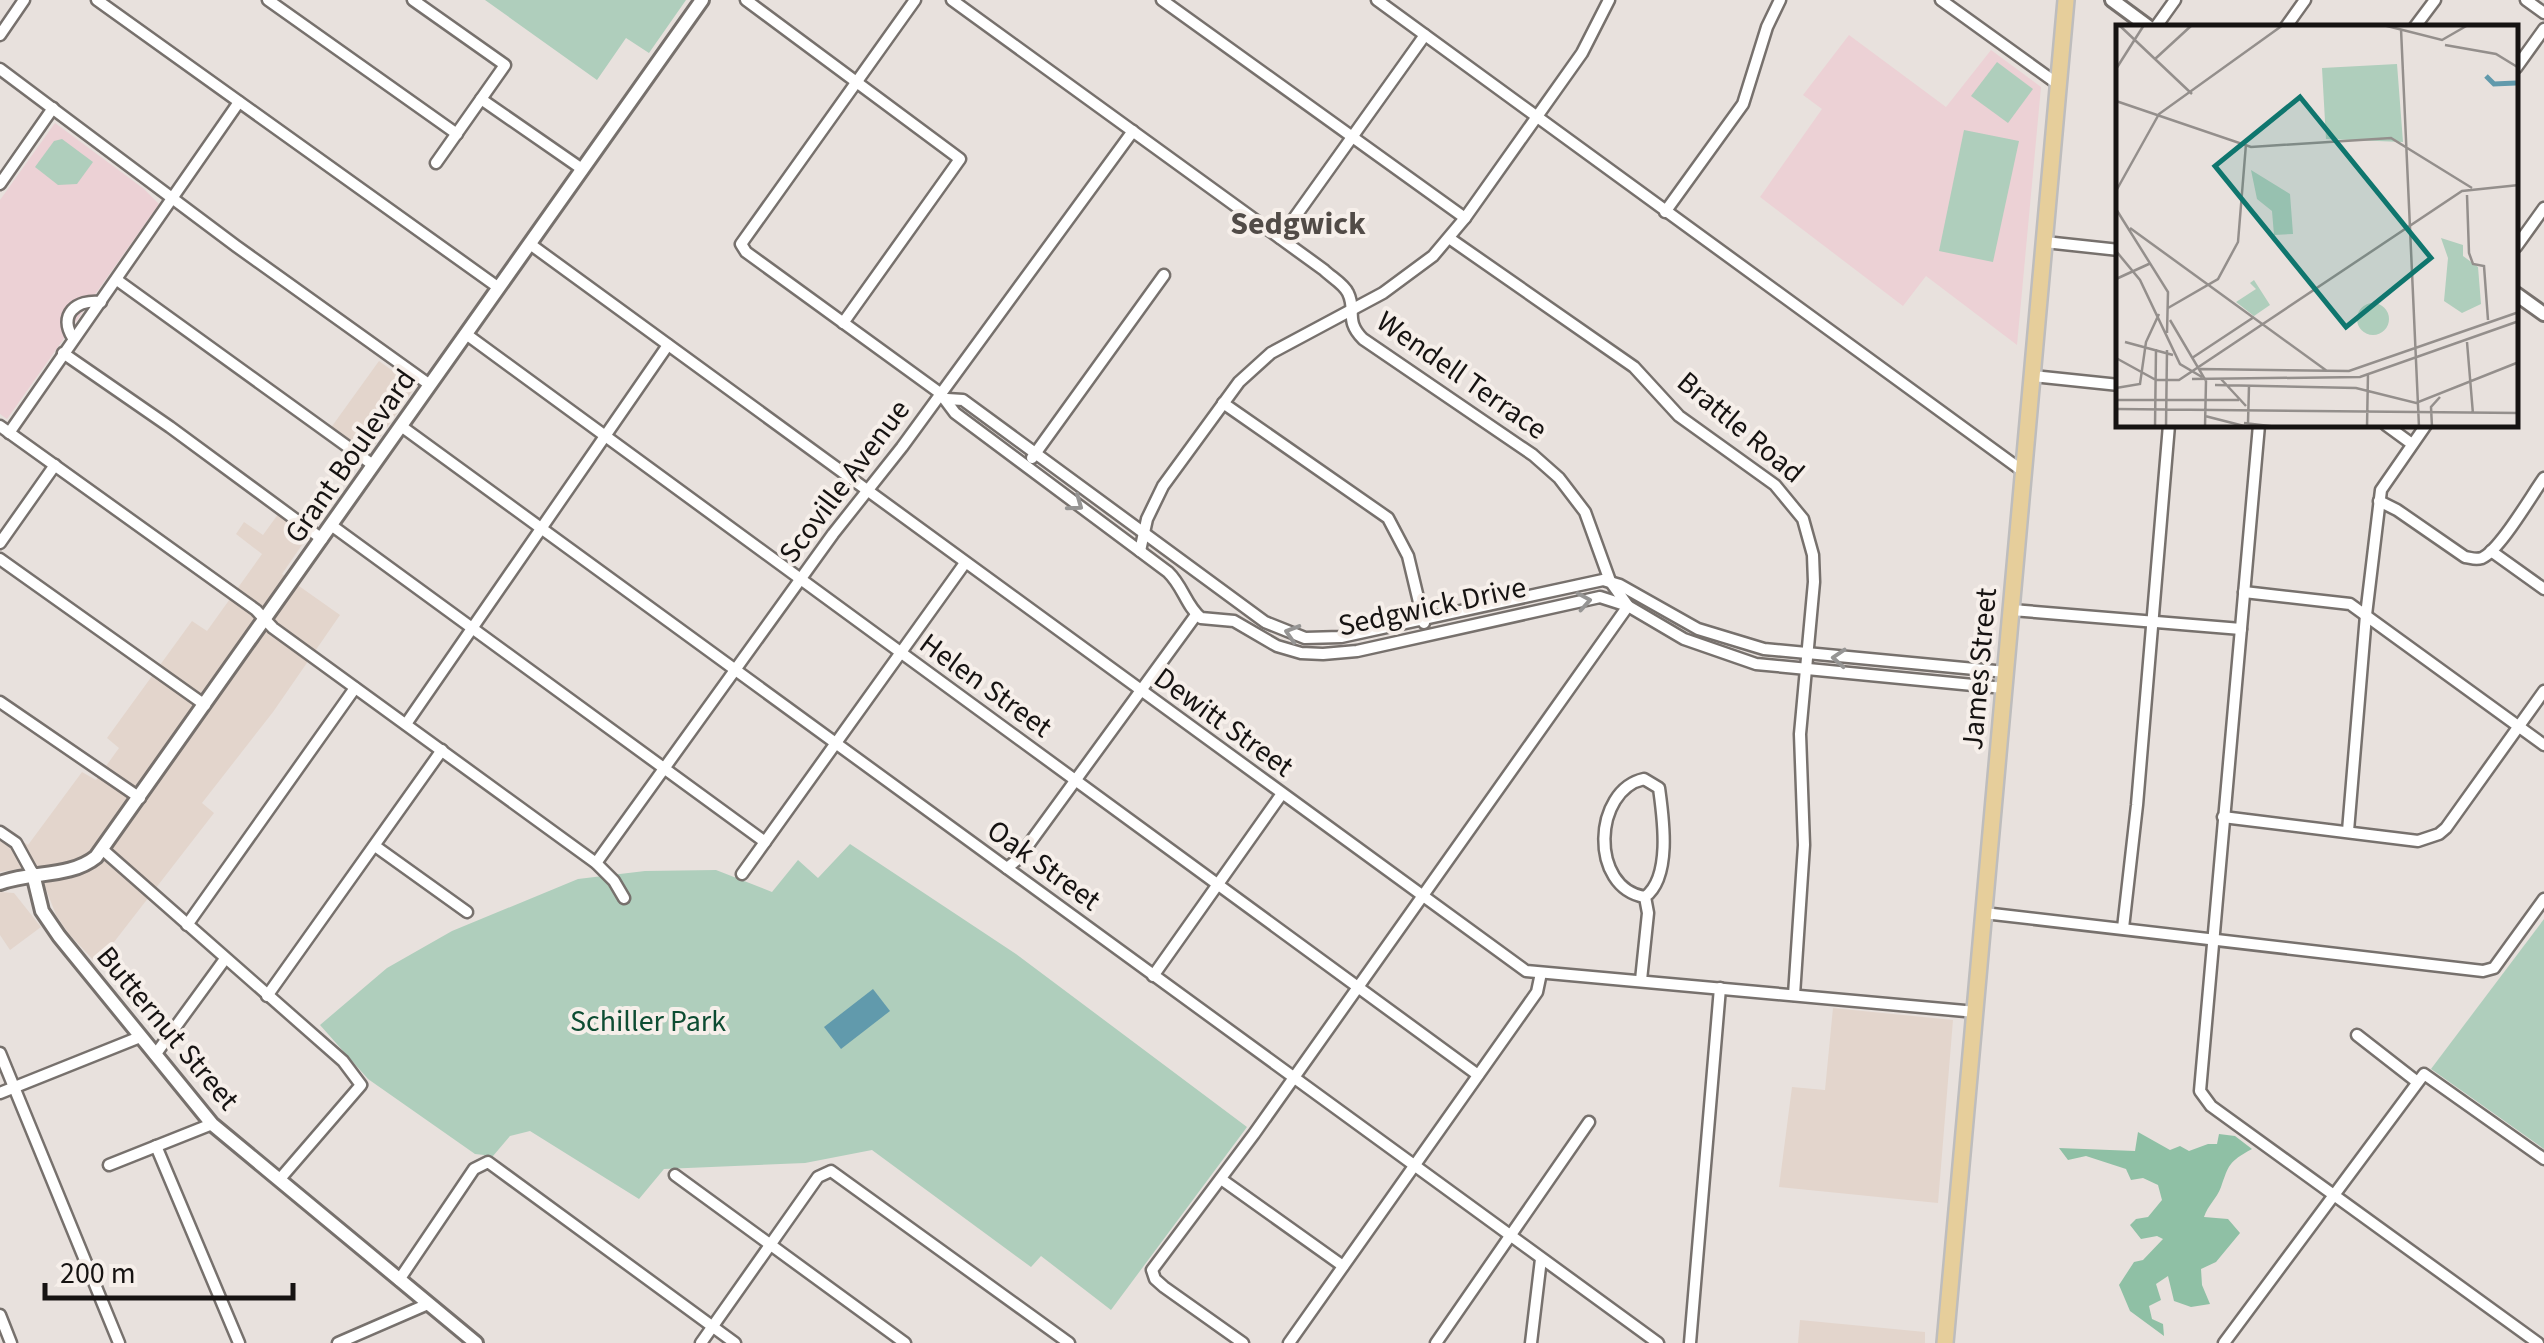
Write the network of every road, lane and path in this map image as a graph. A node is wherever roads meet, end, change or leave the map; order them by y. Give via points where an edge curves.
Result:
1 (24, 0) edge
2 (97, 0) edge
3 (268, 0) edge
4 (413, 0) edge
5 (702, 0) edge
6 (746, 0) edge
7 (915, 0) edge
8 (952, 0) edge
9 (1162, 0) edge
10 (1377, 0) edge
11 (1609, 0) edge
12 (1780, 0) edge
13 (1941, 0) edge
14 (2066, 0) edge
15 (2112, 0) edge
16 (2175, 0) edge
17 (2305, 0) edge
18 (2435, 0) edge
19 (2526, 0) edge
20 (2544, 13) edge
21 (2148, 25) edge
22 (2154, 25) edge
23 (2287, 25) edge
24 (2416, 25) edge
25 (2544, 29) edge
26 (0, 35) edge
27 (1425, 35) junction
28 (2519, 64) edge
29 (0, 68) edge
30 (858, 81) junction
31 (2060, 85) junction
32 (481, 100) junction
33 (239, 102) junction
34 (54, 108) junction
35 (1537, 117) junction
36 (1133, 131) junction
37 (457, 134) junction
38 (1352, 137) junction
39 (436, 164) dead end
40 (582, 169) junction
41 (0, 184) edge
42 (173, 199) junction
43 (2544, 208) edge
44 (1665, 212) junction
45 (1465, 218) junction
46 (1280, 238) junction
47 (1449, 238) junction
48 (2045, 242) junction
49 (2519, 242) edge
50 (530, 244) junction
51 (2116, 250) edge
52 (1164, 275) dead end
53 (117, 280) junction
54 (499, 288) junction
55 (2519, 297) edge
56 (100, 302) junction
57 (1349, 312) junction
58 (2544, 314) edge
59 (842, 322) junction
60 (466, 334) junction
61 (74, 338) junction
62 (668, 345) junction
63 (63, 353) junction
64 (2034, 376) junction
65 (430, 385) junction
66 (2116, 385) edge
67 (944, 396) junction
68 (1223, 403) junction
69 (401, 426) junction
70 (2169, 428) edge
71 (2259, 428) edge
72 (2390, 428) edge
73 (2424, 428) edge
74 (5, 430) edge
75 (607, 438) junction
76 (2412, 444) junction
77 (1035, 454) junction
78 (55, 465) junction
79 (374, 465) junction
80 (1025, 467) junction
81 (2024, 472) junction
82 (2544, 478) edge
83 (867, 492) junction
84 (2379, 501) junction
85 (332, 525) junction
86 (543, 530) junction
87 (1145, 535) junction
88 (322, 539) junction
89 (0, 542) edge
90 (1140, 551) junction
91 (2491, 551) junction
92 (0, 559) edge
93 (965, 563) junction
94 (1204, 578) junction
95 (800, 580) junction
96 (1610, 581) junction
97 (2544, 590) edge
98 (2244, 592) junction
99 (1185, 593) junction
100 (1226, 593) junction
101 (1628, 606) junction
102 (2012, 610) junction
103 (1196, 615) junction
104 (2366, 615) junction
105 (265, 618) junction
106 (1222, 618) junction
107 (1423, 620) junction
108 (2152, 622) junction
109 (473, 629) junction
110 (2240, 629) junction
111 (1426, 634) junction
112 (1719, 637) junction
113 (1717, 652) junction
114 (902, 654) junction
115 (1806, 655) junction
116 (1869, 660) junction
117 (1932, 665) junction
118 (1805, 670) junction
119 (737, 671) junction
120 (1868, 676) junction
121 (2005, 680) junction
122 (1931, 681) junction
123 (355, 688) junction
124 (2544, 691) edge
125 (1141, 692) junction
126 (0, 702) edge
127 (205, 705) junction
128 (406, 724) junction
129 (2519, 727) junction
130 (837, 744) junction
131 (2544, 745) edge
132 (442, 750) junction
133 (666, 769) junction
134 (1075, 781) junction
135 (1281, 794) junction
136 (140, 798) junction
137 (2223, 817) junction
138 (0, 832) edge
139 (2348, 832) junction
140 (765, 842) junction
141 (375, 846) junction
142 (102, 849) junction
143 (596, 864) junction
144 (1007, 868) junction
145 (33, 874) junction
146 (742, 874) dead end
147 (0, 883) edge
148 (1216, 886) junction
149 (1646, 897) junction
150 (624, 898) dead end
151 (1422, 898) junction
152 (2544, 899) edge
153 (467, 912) dead end
154 (1984, 912) junction
155 (187, 925) junction
156 (2122, 928) junction
157 (2212, 938) junction
158 (225, 959) junction
159 (1541, 973) junction
160 (1153, 976) junction
161 (1641, 980) junction
162 (1720, 988) junction
163 (1358, 989) junction
164 (1794, 995) junction
165 (267, 996) junction
166 (1976, 1012) junction
167 (2357, 1035) dead end
168 (140, 1036) junction
169 (0, 1053) edge
170 (155, 1055) junction
171 (1478, 1075) junction
172 (2420, 1078) junction
173 (1293, 1079) junction
174 (14, 1087) junction
175 (0, 1093) edge
176 (1589, 1122) dead end
177 (212, 1124) junction
178 (156, 1146) junction
179 (2544, 1159) edge
180 (109, 1165) dead end
181 (1413, 1166) junction
182 (675, 1175) dead end
183 (1222, 1179) junction
184 (279, 1180) junction
185 (2333, 1195) junction
186 (1510, 1236) junction
187 (770, 1244) junction
188 (1541, 1258) junction
189 (1342, 1266) junction
190 (399, 1280) junction
191 (428, 1304) junction
192 (0, 1315) edge
193 (713, 1327) junction
194 (12, 1343) edge
195 (119, 1343) edge
196 (239, 1343) edge
197 (339, 1343) edge
198 (476, 1343) edge
199 (702, 1343) edge
200 (735, 1343) edge
201 (905, 1343) edge
202 (1069, 1343) edge
203 (1243, 1343) edge
204 (1288, 1343) edge
205 (1436, 1343) edge
206 (1531, 1343) edge
207 (1658, 1343) edge
208 (1690, 1343) edge
209 (1945, 1343) edge
210 (2224, 1343) edge
211 (2538, 1343) edge

1 - 26 street
2 - 33 street
3 - 37 street
4 - 32 street via 505,66
5 - 40 street, Grant Boulevard
6 - 30 street
7 - 30 street
8 - 36 street, Wendell Terrace
9 - 38 street
10 - 27 street
11 - 35 street
12 - 44 street via 1742,104
13 - 31 street
14 - 31 main road, James Street
15 - 21 street
16 - 22 street
17 - 23 street
18 - 24 street
19 - 20 street
25 - 28 street
27 - 35 street
27 - 38 street
29 - 34 street
30 - 59 street, Sedgwick Drive via 741,244
30 - 59 street via 960,161
31 - 48 main road, James Street
32 - 37 street
32 - 40 street
33 - 42 street
33 - 54 street
34 - 41 street
34 - 42 street
35 - 44 street
35 - 45 street
36 - 46 street, Wendell Terrace
36 - 67 street, Scoville Avenue
37 - 39 street
38 - 45 street
38 - 46 street
40 - 50 street, Grant Boulevard
42 - 53 street
42 - 65 street
43 - 49 street
44 - 81 street
45 - 47 street
46 - 57 street, Wendell Terrace via 1346,289
47 - 57 street via 1418,270
47 - 115 street, Brattle Road via 1634,366 1679,416 1794,505 1814,555
48 - 51 street
48 - 64 main road, James Street
50 - 54 street, Grant Boulevard
50 - 62 street, Dewitt Street
52 - 77 street
53 - 56 street
53 - 79 street
54 - 60 street, Grant Boulevard
55 - 58 street
56 - 61 street
56 - 61 street via 78,303 66,319
57 - 68 street via 1272,353
57 - 96 street, Wendell Terrace via 1362,339 1560,478 1585,512
59 - 67 street, Sedgwick Drive
60 - 65 street, Grant Boulevard
60 - 75 street, Helen Street
61 - 63 street
62 - 75 street
62 - 83 street, Dewitt Street
63 - 74 street
63 - 88 street
64 - 66 street
64 - 81 main road, James Street
65 - 69 street, Grant Boulevard
67 - 77 street, Sedgwick Drive via 963,400
67 - 80 street, Sedgwick Drive via 954,413
67 - 83 street, Scoville Avenue
68 - 87 street via 1163,486
68 - 107 street via 1388,518 1408,556
69 - 79 street, Grant Boulevard
69 - 86 street, Oak Street
70 - 108 street
71 - 98 street
72 - 76 street
73 - 76 street
74 - 78 street
75 - 86 street
75 - 95 street, Helen Street
76 - 84 street
77 - 80 street
77 - 87 street, Sedgwick Drive
78 - 89 street
78 - 105 street
79 - 85 street, Grant Boulevard
80 -> 90 street, Sedgwick Drive
81 - 102 main road, James Street
82 - 91 street
83 - 93 street, Dewitt Street
83 - 95 street, Scoville Avenue
84 - 91 street via 2465,557
84 - 104 street
85 - 88 street, Grant Boulevard
85 - 109 street
86 - 109 street
86 - 119 street, Oak Street
87 - 90 street
87 - 94 street, Sedgwick Drive
88 - 105 street, Grant Boulevard
90 - 99 street, Sedgwick Drive
91 - 97 street
92 - 127 street
93 - 114 street
93 - 125 street, Dewitt Street
94 - 99 street
94 - 100 street, Sedgwick Drive
95 - 114 street, Helen Street
95 - 119 street, Scoville Avenue
96 - 101 street, Wendell Terrace
96 - 107 street, Sedgwick Drive
96 - 112 street
98 - 104 street via 2343,602
98 - 110 street
99 - 103 street, Sedgwick Drive
100 - 106 street
107 -> 100 street, Sedgwick Drive via 1341,638 1305,638 1264,622
111 -> 101 street, Sedgwick Drive via 1600,597
101 - 113 street, Sedgwick Drive
101 - 151 street
102 - 108 street
102 - 121 main road, James Street
103 - 106 street, Sedgwick Drive
103 - 125 street
104 - 129 street
104 - 139 street
105 - 123 street
105 - 127 street, Grant Boulevard
106 - 111 street, Sedgwick Drive via 1277,646 1323,654
107 - 111 street
108 - 110 street
108 - 156 street
109 - 128 street
109 - 133 street
110 - 137 street
112 - 113 street
112 - 115 street
113 - 118 street, Sedgwick Drive
114 - 130 street
114 - 134 street, Helen Street
116 -> 115 street
115 - 118 street, Brattle Road
116 - 117 street
116 - 120 street
117 - 121 street
117 - 122 street
118 - 120 street, Sedgwick Drive
118 - 164 street, Brattle Road
119 - 130 street, Oak Street
119 - 133 street, Scoville Avenue
120 - 122 street, Sedgwick Drive
121 - 122 street, Sedgwick Drive
121 - 154 main road, James Street
123 - 128 street
123 - 155 street
124 - 129 street
125 - 134 street
125 - 135 street, Dewitt Street
126 - 136 street
127 - 136 street, Grant Boulevard
128 - 132 street
129 - 131 street
129 - 139 street via 2439,834 2418,841
130 - 140 street
130 - 144 street, Oak Street
132 - 141 street
132 - 143 street
133 - 140 street
133 - 143 street, Scoville Avenue
134 - 144 street
134 - 148 street, Helen Street
135 - 148 street
135 - 151 street, Dewitt Street
136 - 142 street, Grant Boulevard
137 - 139 street
137 - 157 street
138 - 145 street, Butternut Street via 16,843
140 - 146 street
141 - 153 street
141 - 165 street
142 - 145 street, Grant Boulevard via 83,866
142 - 155 street
143 - 150 street
144 - 160 street, Oak Street
145 - 147 street, Grant Boulevard
145 - 168 street, Butternut Street via 50,923
148 - 160 street
148 - 163 street, Helen Street
149 - 149 street via 1656,884 1664,826 1659,788 1644,779 1618,796 1605,860 1629,892
149 - 161 street
151 - 159 street, Dewitt Street via 1506,959
151 - 163 street
152 - 157 street via 2494,968 2484,971
154 - 156 street
154 - 166 main road, James Street
155 - 158 street
156 - 157 street
157 - 185 street via 2200,1091 2211,1106
158 - 165 street
158 - 170 street
159 - 161 street, Dewitt Street
159 - 171 street via 1538,992
160 - 173 street, Oak Street
161 - 162 street, Dewitt Street
162 - 164 street, Dewitt Street
162 - 208 street
163 - 171 street, Helen Street
163 - 173 street
164 - 166 street, Dewitt Street
165 - 184 street via 361,1084
166 - 209 main road, James Street
167 - 172 street
168 - 170 street, Butternut Street
168 - 174 street
169 - 174 street
170 - 177 street, Butternut Street
171 - 181 street
172 - 179 street
172 - 185 street
173 - 181 street, Oak Street
173 - 183 street
174 - 175 street
174 - 195 street
176 - 186 street
177 - 178 street
177 - 184 street, Butternut Street
178 - 180 street
178 - 196 street
181 - 186 street, Oak Street
181 - 189 street
182 - 187 street
183 - 189 street
183 - 203 street via 1152,1270 1154,1279
184 - 190 street, Butternut Street
185 - 210 street
185 - 211 street
186 - 188 street, Oak Street
186 - 205 street
187 - 193 street
187 - 201 street
187 - 202 street via 825,1172 841,1176
188 - 206 street
188 - 207 street, Oak Street
189 - 204 street
190 - 191 street, Butternut Street
190 - 193 street via 479,1164 488,1162
191 - 197 street
191 - 198 street, Butternut Street
192 - 194 street
193 - 199 street
193 - 200 street

